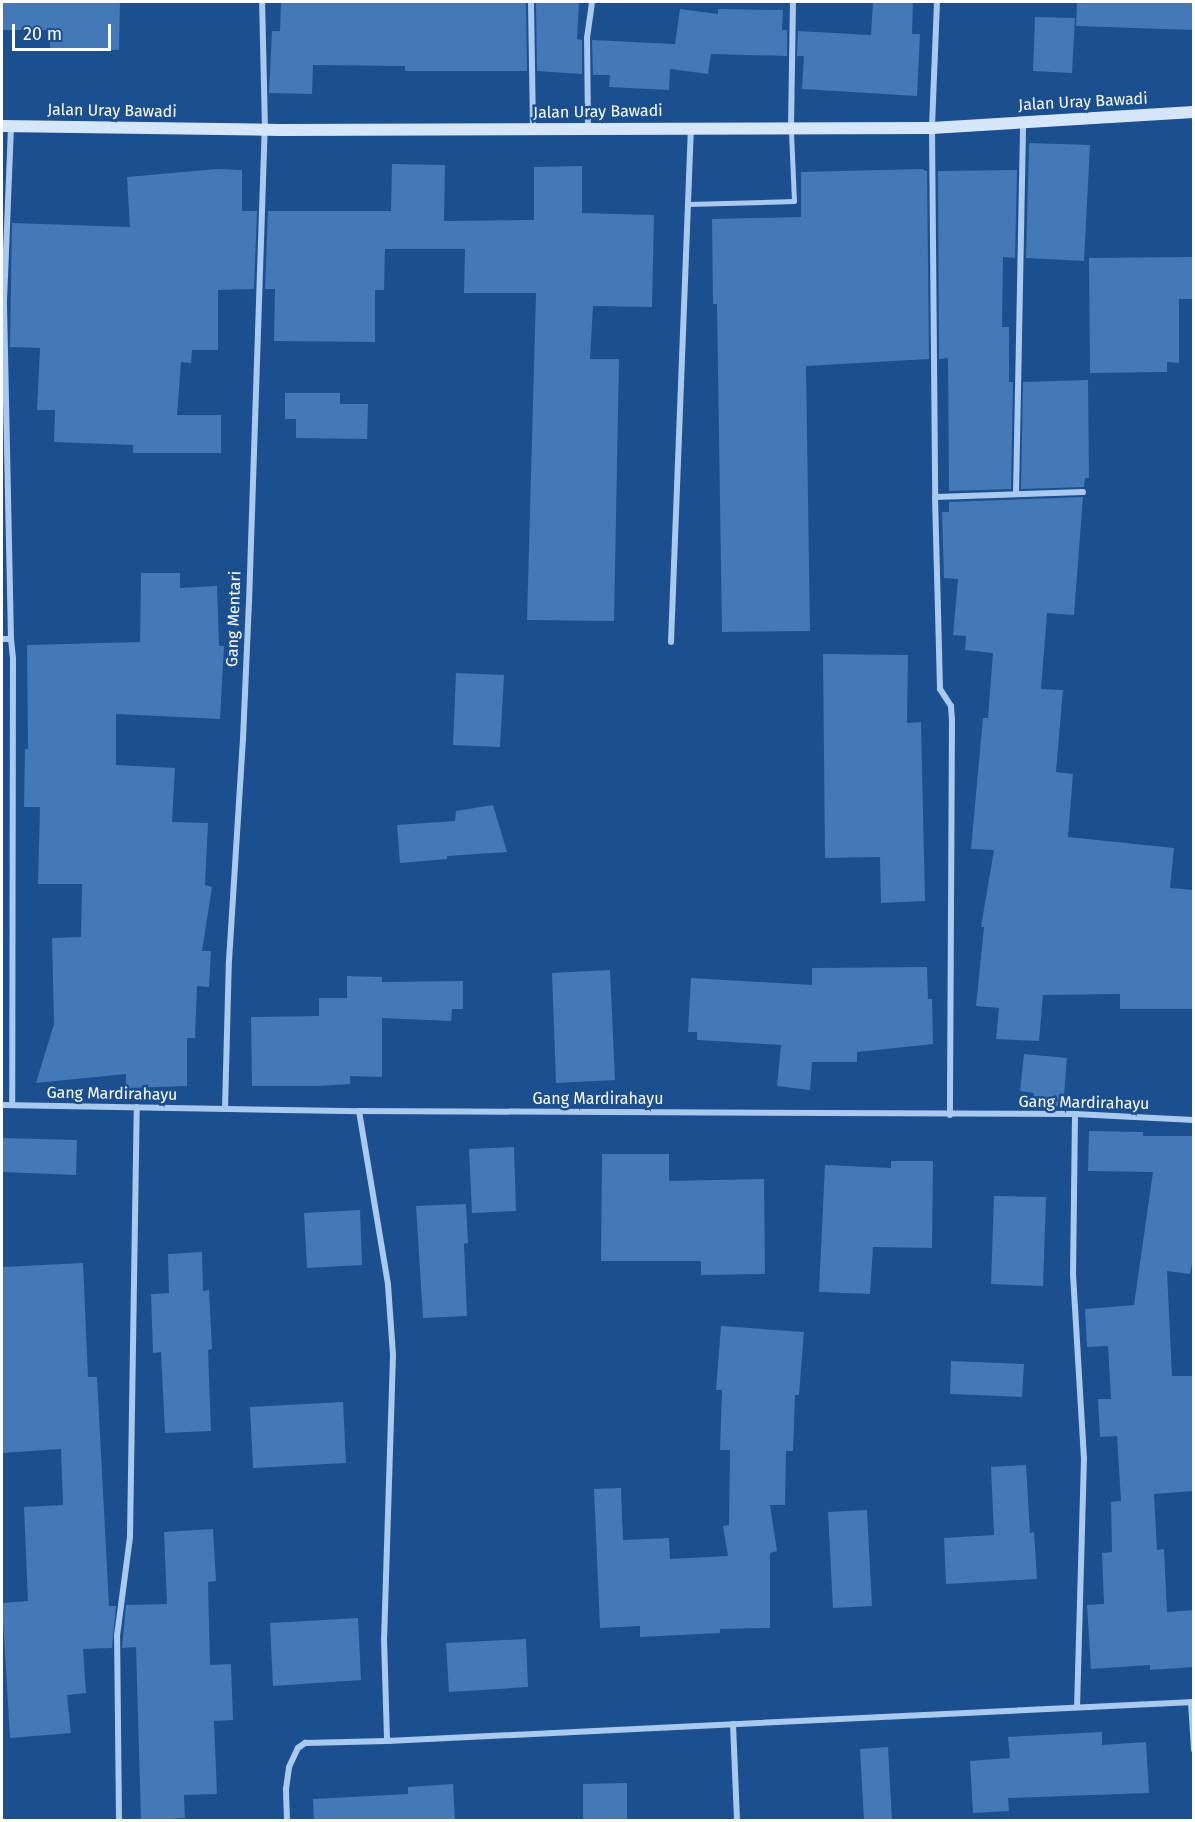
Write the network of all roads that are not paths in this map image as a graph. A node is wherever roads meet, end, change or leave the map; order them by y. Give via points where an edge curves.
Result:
1 (262, 2) edge
2 (531, 2) edge
3 (592, 2) edge
4 (793, 2) edge
5 (937, 2) edge
6 (1194, 112) edge
7 (1023, 121) junction
8 (6, 126) edge
9 (691, 127) junction
10 (791, 128) junction
11 (932, 128) junction
12 (533, 129) junction
13 (588, 129) junction
14 (266, 130) junction
15 (688, 204) junction
16 (1083, 492) dead end
17 (1016, 494) junction
18 (935, 497) junction
19 (2, 639) edge
20 (11, 639) junction
21 (671, 642) dead end
22 (2, 1105) edge
23 (12, 1106) junction
24 (137, 1107) junction
25 (225, 1109) junction
26 (359, 1111) junction
27 (1075, 1114) junction
28 (950, 1115) junction
29 (1194, 1120) edge
30 (1192, 1702) edge
31 (1077, 1706) junction
32 (733, 1724) junction
33 (387, 1741) junction
34 (1194, 1750) edge
35 (119, 1821) edge
36 (287, 1821) edge
37 (737, 1821) edge

1 - 14 street, Gang Mentari
2 - 12 street
3 - 13 street via 587,38
4 - 10 street
5 - 11 street
6 - 7 street, Jalan Uray Bawadi
7 - 11 street, Jalan Uray Bawadi
7 - 17 street
8 - 14 street, Jalan Uray Bawadi
8 - 20 street via 4,301
9 - 10 street, Jalan Uray Bawadi
9 - 13 street, Jalan Uray Bawadi
9 - 15 street
10 - 11 street, Jalan Uray Bawadi
10 - 15 lane via 794,201
11 - 18 street
12 - 13 street, Jalan Uray Bawadi
12 - 14 street, Jalan Uray Bawadi
14 - 25 street, Gang Mentari via 248,637 229,961
15 - 21 street
16 - 17 street
17 - 18 street
18 - 28 street via 940,689 951,706 952,720
19 - 20 street
20 - 23 street
22 - 23 street, Gang Mardirahayu
23 - 24 street, Gang Mardirahayu
24 - 25 street, Gang Mardirahayu
24 - 35 street via 130,1537 117,1635
25 - 26 street, Gang Mardirahayu
26 - 28 street, Gang Mardirahayu
26 - 33 street via 387,1273 393,1355 384,1638
27 - 28 street, Gang Mardirahayu
27 - 29 street, Gang Mardirahayu
27 - 31 street via 1073,1274 1084,1458
30 - 31 street
30 - 34 street
31 - 32 street
32 - 33 street
32 - 37 street
33 - 36 street via 301,1744 286,1779

